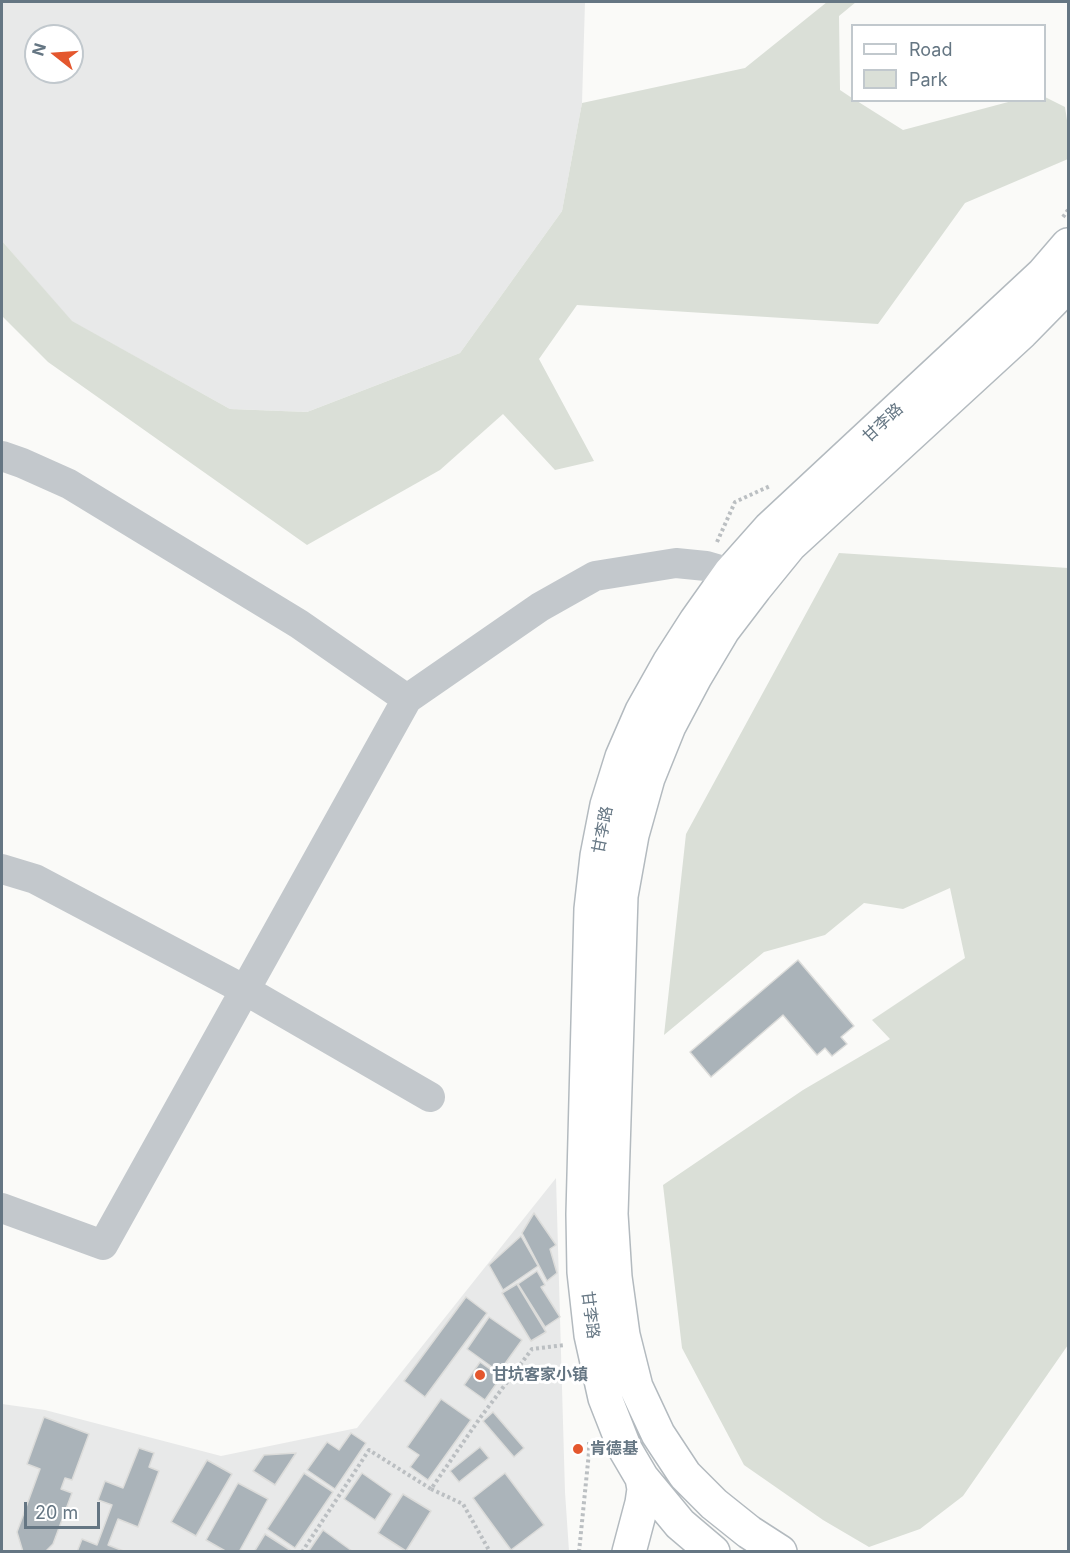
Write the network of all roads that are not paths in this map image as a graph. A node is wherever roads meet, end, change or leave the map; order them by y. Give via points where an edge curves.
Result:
1 (1065, 232) edge
2 (1068, 285) edge
3 (2, 456) edge
4 (730, 576) junction
5 (407, 699) junction
6 (2, 869) edge
7 (245, 990) junction
8 (430, 1097) dead end
9 (2, 1208) edge
10 (642, 1478) junction
11 (627, 1551) edge
12 (713, 1551) edge
13 (780, 1551) edge

1 - 4 main road, 甘李路 via 1043,274 770,528
2 - 4 main road, 甘李路 via 790,545
3 - 5 street via 69,484 299,624
4 - 5 street via 676,563 595,576 540,607
4 - 10 main road, 甘李路 via 669,663 622,757 607,805 591,909 584,1272 591,1335 606,1398 625,1449
4 - 13 main road, 甘李路 via 723,630 669,726 648,778 632,835 621,896 611,1214 623,1335 636,1387 657,1434 685,1474 714,1504
5 - 7 street
6 - 7 street via 35,879
7 - 8 street
7 - 9 street via 103,1245
10 - 11 main road via 642,1503
10 - 12 main road, 甘李路 via 680,1524

